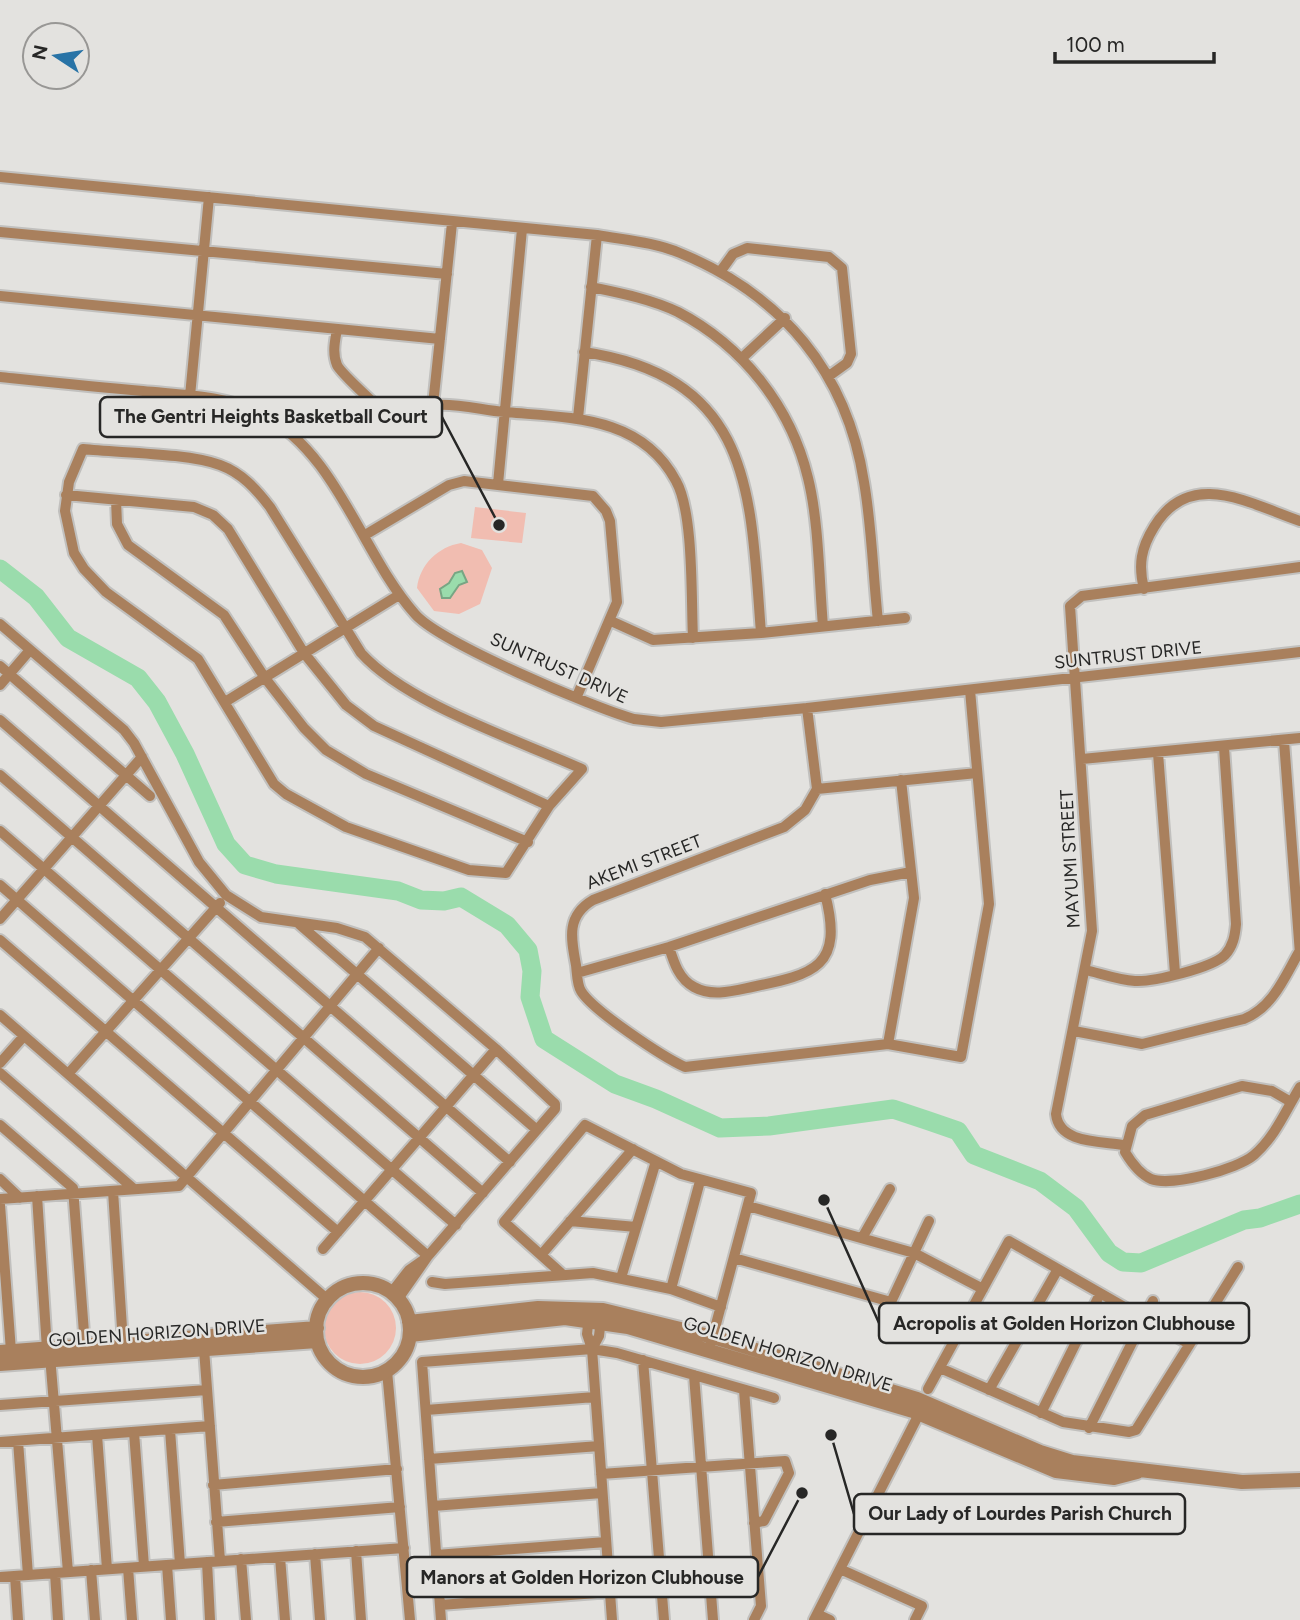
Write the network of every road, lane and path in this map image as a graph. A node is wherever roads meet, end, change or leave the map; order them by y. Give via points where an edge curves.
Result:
1 (0, 177) edge
2 (209, 197) junction
3 (452, 223) junction
4 (522, 229) junction
5 (0, 233) edge
6 (597, 235) junction
7 (204, 252) junction
8 (720, 272) junction
9 (447, 274) junction
10 (591, 287) junction
11 (0, 296) edge
12 (198, 313) junction
13 (786, 318) junction
14 (337, 329) junction
15 (440, 338) junction
16 (584, 352) junction
17 (742, 358) junction
18 (830, 376) junction
19 (0, 377) edge
20 (190, 396) junction
21 (433, 405) junction
22 (505, 412) junction
23 (578, 418) junction
24 (498, 484) junction
25 (66, 495) junction
26 (116, 500) junction
27 (1300, 521) edge
28 (365, 534) junction
29 (1300, 567) edge
30 (1144, 589) junction
31 (399, 595) junction
32 (905, 618) dead end
33 (611, 621) junction
34 (878, 621) junction
35 (0, 624) edge
36 (823, 626) junction
37 (345, 628) junction
38 (761, 633) junction
39 (693, 638) junction
40 (30, 650) junction
41 (1300, 652) edge
42 (304, 653) junction
43 (0, 666) edge
44 (10, 674) junction
45 (265, 678) junction
46 (1076, 679) junction
47 (0, 685) edge
48 (970, 690) junction
49 (577, 696) junction
50 (225, 702) junction
51 (807, 708) junction
52 (0, 720) edge
53 (1300, 738) edge
54 (1284, 741) junction
55 (1224, 747) junction
56 (1158, 753) junction
57 (142, 757) junction
58 (1082, 759) junction
59 (977, 773) junction
60 (0, 775) edge
61 (126, 775) junction
62 (901, 780) junction
63 (817, 789) junction
64 (150, 796) dead end
65 (99, 806) junction
66 (550, 806) junction
67 (0, 831) edge
68 (72, 837) junction
69 (528, 842) junction
70 (44, 869) junction
71 (911, 872) junction
72 (0, 885) edge
73 (825, 894) junction
74 (226, 895) junction
75 (17, 900) junction
76 (216, 907) junction
77 (0, 919) edge
78 (299, 924) junction
79 (188, 938) junction
80 (0, 940) edge
81 (669, 947) junction
82 (379, 948) junction
83 (1299, 953) edge
84 (161, 970) junction
85 (1086, 970) junction
86 (577, 973) junction
87 (357, 974) junction
88 (1175, 974) junction
89 (133, 1001) junction
90 (330, 1006) junction
91 (0, 1015) edge
92 (1074, 1031) junction
93 (106, 1032) junction
94 (24, 1036) junction
95 (303, 1038) junction
96 (888, 1044) junction
97 (496, 1049) junction
98 (0, 1063) edge
99 (277, 1069) junction
100 (0, 1073) edge
101 (68, 1074) junction
102 (474, 1075) junction
103 (1300, 1087) edge
104 (250, 1102) junction
105 (1291, 1102) junction
106 (446, 1107) junction
107 (0, 1125) edge
108 (537, 1130) junction
109 (223, 1133) junction
110 (419, 1138) junction
111 (1125, 1144) junction
112 (632, 1149) junction
113 (656, 1161) junction
114 (510, 1162) junction
115 (392, 1169) junction
116 (186, 1176) junction
117 (0, 1179) edge
118 (700, 1181) junction
119 (134, 1189) junction
120 (890, 1189) dead end
121 (113, 1191) junction
122 (483, 1193) junction
123 (73, 1194) junction
124 (37, 1196) junction
125 (20, 1198) junction
126 (0, 1199) edge
127 (365, 1201) junction
128 (0, 1205) edge
129 (748, 1206) junction
130 (570, 1221) junction
131 (929, 1221) dead end
132 (456, 1226) junction
133 (636, 1227) junction
134 (338, 1232) junction
135 (862, 1238) junction
136 (323, 1249) dead end
137 (915, 1253) junction
138 (541, 1255) junction
139 (428, 1256) junction
140 (734, 1258) junction
141 (1238, 1267) dead end
142 (1058, 1269) junction
143 (561, 1273) junction
144 (621, 1278) junction
145 (432, 1282) dead end
146 (671, 1289) junction
147 (983, 1289) junction
148 (1100, 1294) junction
149 (395, 1296) junction
150 (328, 1300) junction
151 (1153, 1301) dead end
152 (721, 1307) junction
153 (595, 1315) junction
154 (1142, 1319) junction
155 (409, 1328) junction
156 (317, 1334) junction
157 (123, 1343) junction
158 (711, 1344) junction
159 (1189, 1345) junction
160 (85, 1346) junction
161 (47, 1349) junction
162 (204, 1349) junction
163 (592, 1349) junction
164 (5, 1352) edge
165 (643, 1360) junction
166 (0, 1364) edge
167 (940, 1367) junction
168 (51, 1368) dead end
169 (387, 1371) junction
170 (694, 1375) junction
171 (929, 1389) dead end
172 (207, 1390) junction
173 (744, 1390) junction
174 (989, 1390) junction
175 (595, 1397) junction
176 (774, 1398) dead end
177 (54, 1401) junction
178 (0, 1405) edge
179 (426, 1410) junction
180 (1041, 1413) junction
181 (919, 1414) junction
182 (210, 1426) junction
183 (1089, 1428) junction
184 (170, 1430) junction
185 (134, 1432) junction
186 (97, 1435) junction
187 (57, 1438) junction
188 (18, 1441) junction
189 (0, 1442) edge
190 (599, 1446) junction
191 (429, 1459) junction
192 (750, 1463) junction
193 (701, 1467) junction
194 (397, 1469) junction
195 (652, 1470) junction
196 (1145, 1470) junction
197 (601, 1474) junction
198 (1300, 1480) edge
199 (213, 1485) junction
200 (602, 1493) junction
201 (433, 1506) junction
202 (400, 1507) junction
203 (216, 1522) junction
204 (754, 1523) junction
205 (606, 1542) junction
206 (404, 1548) junction
207 (356, 1551) junction
208 (315, 1554) junction
209 (436, 1555) junction
210 (280, 1557) junction
211 (242, 1559) junction
212 (220, 1561) junction
213 (206, 1562) junction
214 (180, 1564) junction
215 (167, 1565) junction
216 (145, 1566) junction
217 (128, 1567) junction
218 (107, 1569) junction
219 (840, 1569) junction
220 (91, 1570) junction
221 (68, 1572) junction
222 (55, 1573) junction
223 (28, 1575) junction
224 (15, 1576) junction
225 (0, 1577) edge
226 (610, 1592) junction
227 (440, 1605) junction
228 (815, 1617) edge
229 (18, 1620) edge
230 (58, 1620) edge
231 (95, 1620) edge
232 (132, 1620) edge
233 (171, 1620) edge
234 (211, 1620) edge
235 (246, 1620) edge
236 (285, 1620) edge
237 (320, 1620) edge
238 (361, 1620) edge
239 (410, 1620) edge
240 (441, 1620) edge
241 (612, 1620) edge
242 (664, 1620) edge
243 (713, 1620) edge
244 (754, 1620) edge
245 (830, 1620) edge
246 (915, 1620) edge

1 - 2 street
2 - 3 street
2 - 7 street
3 - 4 street
3 - 9 street
4 - 6 street
4 - 22 street
5 - 7 street
6 - 8 street via 666,248
6 - 10 street
7 - 9 street
7 - 12 street
8 - 13 street
8 - 18 street via 733,254 747,248 837,261 842,268 852,346 847,363
9 - 15 street
10 - 16 street
10 - 17 street via 635,296 677,312
11 - 12 street
12 - 14 street
12 - 20 street
13 - 17 street
13 - 18 street
14 - 15 street
14 - 21 street via 334,356 338,369 385,417 405,422
15 - 21 street
16 - 23 street
16 - 38 street via 617,357 670,380 694,397 729,437 745,482 752,522
17 - 36 street via 797,440 806,470
18 - 34 street via 855,440 864,482
19 - 20 street, SUNTRUST DRIVE
20 - 28 street, SUNTRUST DRIVE via 247,407 285,431 320,469
21 - 22 street
22 - 23 street
22 - 24 street
23 - 39 street via 608,423 645,442 678,484 686,524
24 - 28 street via 464,481 449,485
24 - 33 street via 585,493 599,501 610,522 617,589
25 - 26 street
25 - 37 street via 83,449 202,461 227,468 249,482 270,507
25 - 50 street via 68,530 84,569 106,592 198,659
26 - 42 street via 194,507 220,520
26 - 45 street via 117,524 128,545 224,615
27 - 30 street via 1226,495 1193,495 1160,517 1145,541 1140,559
28 - 31 street, SUNTRUST DRIVE
29 - 30 street
30 - 46 street, MAYUMI STREET via 1073,601
31 - 37 street
31 - 49 street, SUNTRUST DRIVE via 417,617 440,634
32 - 34 street
33 - 39 street via 653,640
33 - 49 street
34 - 36 street
35 - 40 street
36 - 38 street
37 - 42 street
37 - 66 street via 361,653 392,681 582,769
38 - 39 street
40 - 44 street
40 - 57 street via 124,730
41 - 46 street, SUNTRUST DRIVE
42 - 45 street
42 - 66 street via 346,705 374,726
43 - 44 street
44 - 47 street
44 - 61 street
45 - 50 street
45 - 69 street via 314,740 345,763
46 - 48 street, SUNTRUST DRIVE
46 - 58 street, MAYUMI STREET
48 - 51 street, SUNTRUST DRIVE
48 - 59 street
49 - 51 street, SUNTRUST DRIVE via 648,722
50 - 69 street via 274,784 346,827 481,871 506,873
51 - 63 street
52 - 65 street
53 - 54 street
54 - 55 street
54 - 83 street
55 - 56 street
55 - 88 street via 1235,936 1223,957
56 - 58 street
56 - 88 street
57 - 61 street
57 - 74 street via 199,862
58 - 85 street, MAYUMI STREET via 1093,931
59 - 62 street
59 - 96 street, AKEMI STREET via 989,904 961,1057
60 - 68 street
61 - 64 street
61 - 65 street
62 - 63 street
62 - 71 street
63 - 86 street, AKEMI STREET via 805,810 784,827 580,907 571,936
65 - 68 street
65 - 76 street
66 - 69 street
67 - 70 street
68 - 70 street
68 - 79 street
70 - 75 street
70 - 84 street
71 - 73 street
71 - 96 street via 914,898
72 - 75 street
73 - 81 street
73 - 81 street via 833,923 829,945 820,964 800,977 725,993 709,992 693,987 676,971
74 - 76 street
74 - 78 street via 261,917
75 - 77 street
75 - 89 street
76 - 79 street
76 - 90 street
78 - 82 street via 353,932
78 - 87 street
79 - 84 street
79 - 95 street
80 - 93 street
81 - 86 street
82 - 87 street
82 - 97 street
83 - 92 street via 1269,1004 1244,1019 1142,1044
84 - 89 street
84 - 99 street
85 - 88 street via 1138,982
85 - 92 street, MAYUMI STREET
86 - 96 street, AKEMI STREET via 580,990 592,1003 685,1067
87 - 90 street
87 - 102 street
89 - 93 street
89 - 104 street
90 - 95 street
90 - 106 street
91 - 94 street
92 - 111 street, MAYUMI STREET via 1057,1123 1078,1138
93 - 101 street
93 - 109 street
94 - 98 street
94 - 101 street
95 - 99 street
95 - 110 street
97 - 102 street
97 - 108 street via 555,1104
99 - 104 street
99 - 115 street
100 - 119 street
101 - 116 street
102 - 106 street
102 - 108 street
103 - 105 street
104 - 109 street
104 - 127 street
105 - 111 street via 1272,1091 1242,1086 1145,1115 1132,1126
105 - 111 street via 1270,1138 1242,1164 1190,1178 1151,1179 1129,1159
106 - 110 street
106 - 114 street
107 - 123 street via 73,1188
108 - 114 street
109 - 116 street
109 - 134 street
110 - 115 street
110 - 122 street
112 - 113 street
112 - 130 street
112 - 138 street via 585,1125 504,1222
113 - 118 street
113 - 133 street
114 - 122 street
115 - 127 street
115 - 132 street
116 - 119 street via 179,1186
116 - 150 street
117 - 125 street
118 - 129 street via 751,1193
118 - 146 street
119 - 121 street
120 - 135 street
121 - 123 street
121 - 157 street
122 - 132 street
123 - 124 street
123 - 160 street
124 - 125 street
124 - 161 street
125 - 126 street
127 - 134 street
127 - 139 street
128 - 164 street
129 - 135 street
129 - 140 street
130 - 133 street
130 - 138 street
131 - 137 street
132 - 139 street
133 - 144 street
134 - 136 street
135 - 137 street
137 - 140 street via 891,1302
137 - 147 street
138 - 143 street
139 - 149 street
140 - 152 street
141 - 159 street
142 - 147 street via 1009,1241
142 - 148 street
142 - 174 street
143 - 144 street
143 - 145 street
144 - 146 street
146 - 152 street
147 - 167 street
148 - 154 street
148 - 180 street
149 - 150 street via 377,1286 354,1284
149 - 155 street
150 - 156 street
151 - 154 street
152 - 158 street
153 - 155 street, GOLDEN HORIZON DRIVE via 538,1308
153 - 158 street, GOLDEN HORIZON DRIVE
153 - 163 street via 587,1334
154 - 159 street
154 - 183 street
155 - 169 street via 405,1351
156 - 157 street, GOLDEN HORIZON DRIVE
156 - 162 street, GOLDEN HORIZON DRIVE
156 - 169 street via 330,1364 345,1374 362,1378
157 - 160 street, GOLDEN HORIZON DRIVE
158 - 181 street, GOLDEN HORIZON DRIVE
158 - 196 street, GOLDEN HORIZON DRIVE via 917,1399 1058,1458
159 - 183 street via 1136,1430
160 - 161 street, GOLDEN HORIZON DRIVE
161 - 164 street, GOLDEN HORIZON DRIVE
162 - 166 street, GOLDEN HORIZON DRIVE
162 - 172 street
163 - 165 street
163 - 175 street
163 - 179 street via 422,1362
165 - 170 street
165 - 195 street
167 - 171 street
167 - 174 street
168 - 177 street
169 - 194 street
170 - 173 street
170 - 193 street
172 - 177 street
172 - 182 street
173 - 176 street
173 - 192 street
174 - 180 street
175 - 179 street
175 - 190 street
177 - 178 street
177 - 187 street
179 - 191 street
180 - 183 street
181 - 196 street, GOLDEN HORIZON DRIVE via 1069,1475 1114,1478
181 - 219 street
182 - 184 street
182 - 199 street
184 - 185 street
184 - 214 street
185 - 186 street
185 - 216 street
186 - 187 street
186 - 218 street
187 - 188 street
187 - 221 street
188 - 189 street
188 - 223 street
190 - 191 street
190 - 197 street
191 - 201 street
192 - 193 street
192 - 204 street
192 - 204 street via 785,1461 790,1467 764,1521
193 - 195 street
193 - 243 street
194 - 199 street
194 - 202 street
195 - 197 street
195 - 242 street
196 - 198 street, GOLDEN HORIZON DRIVE via 1242,1482
197 - 200 street
199 - 203 street
200 - 201 street
200 - 205 street
201 - 209 street
202 - 203 street
202 - 206 street
203 - 212 street
204 - 244 street via 761,1606
205 - 209 street
205 - 226 street
206 - 207 street
206 - 239 street
207 - 208 street
207 - 238 street
208 - 210 street
208 - 237 street
209 - 227 street
210 - 211 street
210 - 236 street
211 - 212 street
211 - 235 street
212 - 213 street
213 - 214 street
213 - 234 street
214 - 215 street
215 - 216 street
215 - 233 street
216 - 217 street
217 - 218 street
217 - 232 street
218 - 220 street
219 - 228 street
219 - 246 street via 922,1606
220 - 221 street
220 - 231 street
221 - 222 street
222 - 223 street
222 - 230 street
223 - 224 street
224 - 225 street
224 - 229 street
226 - 227 street
226 - 241 street
227 - 240 street
228 - 245 street

